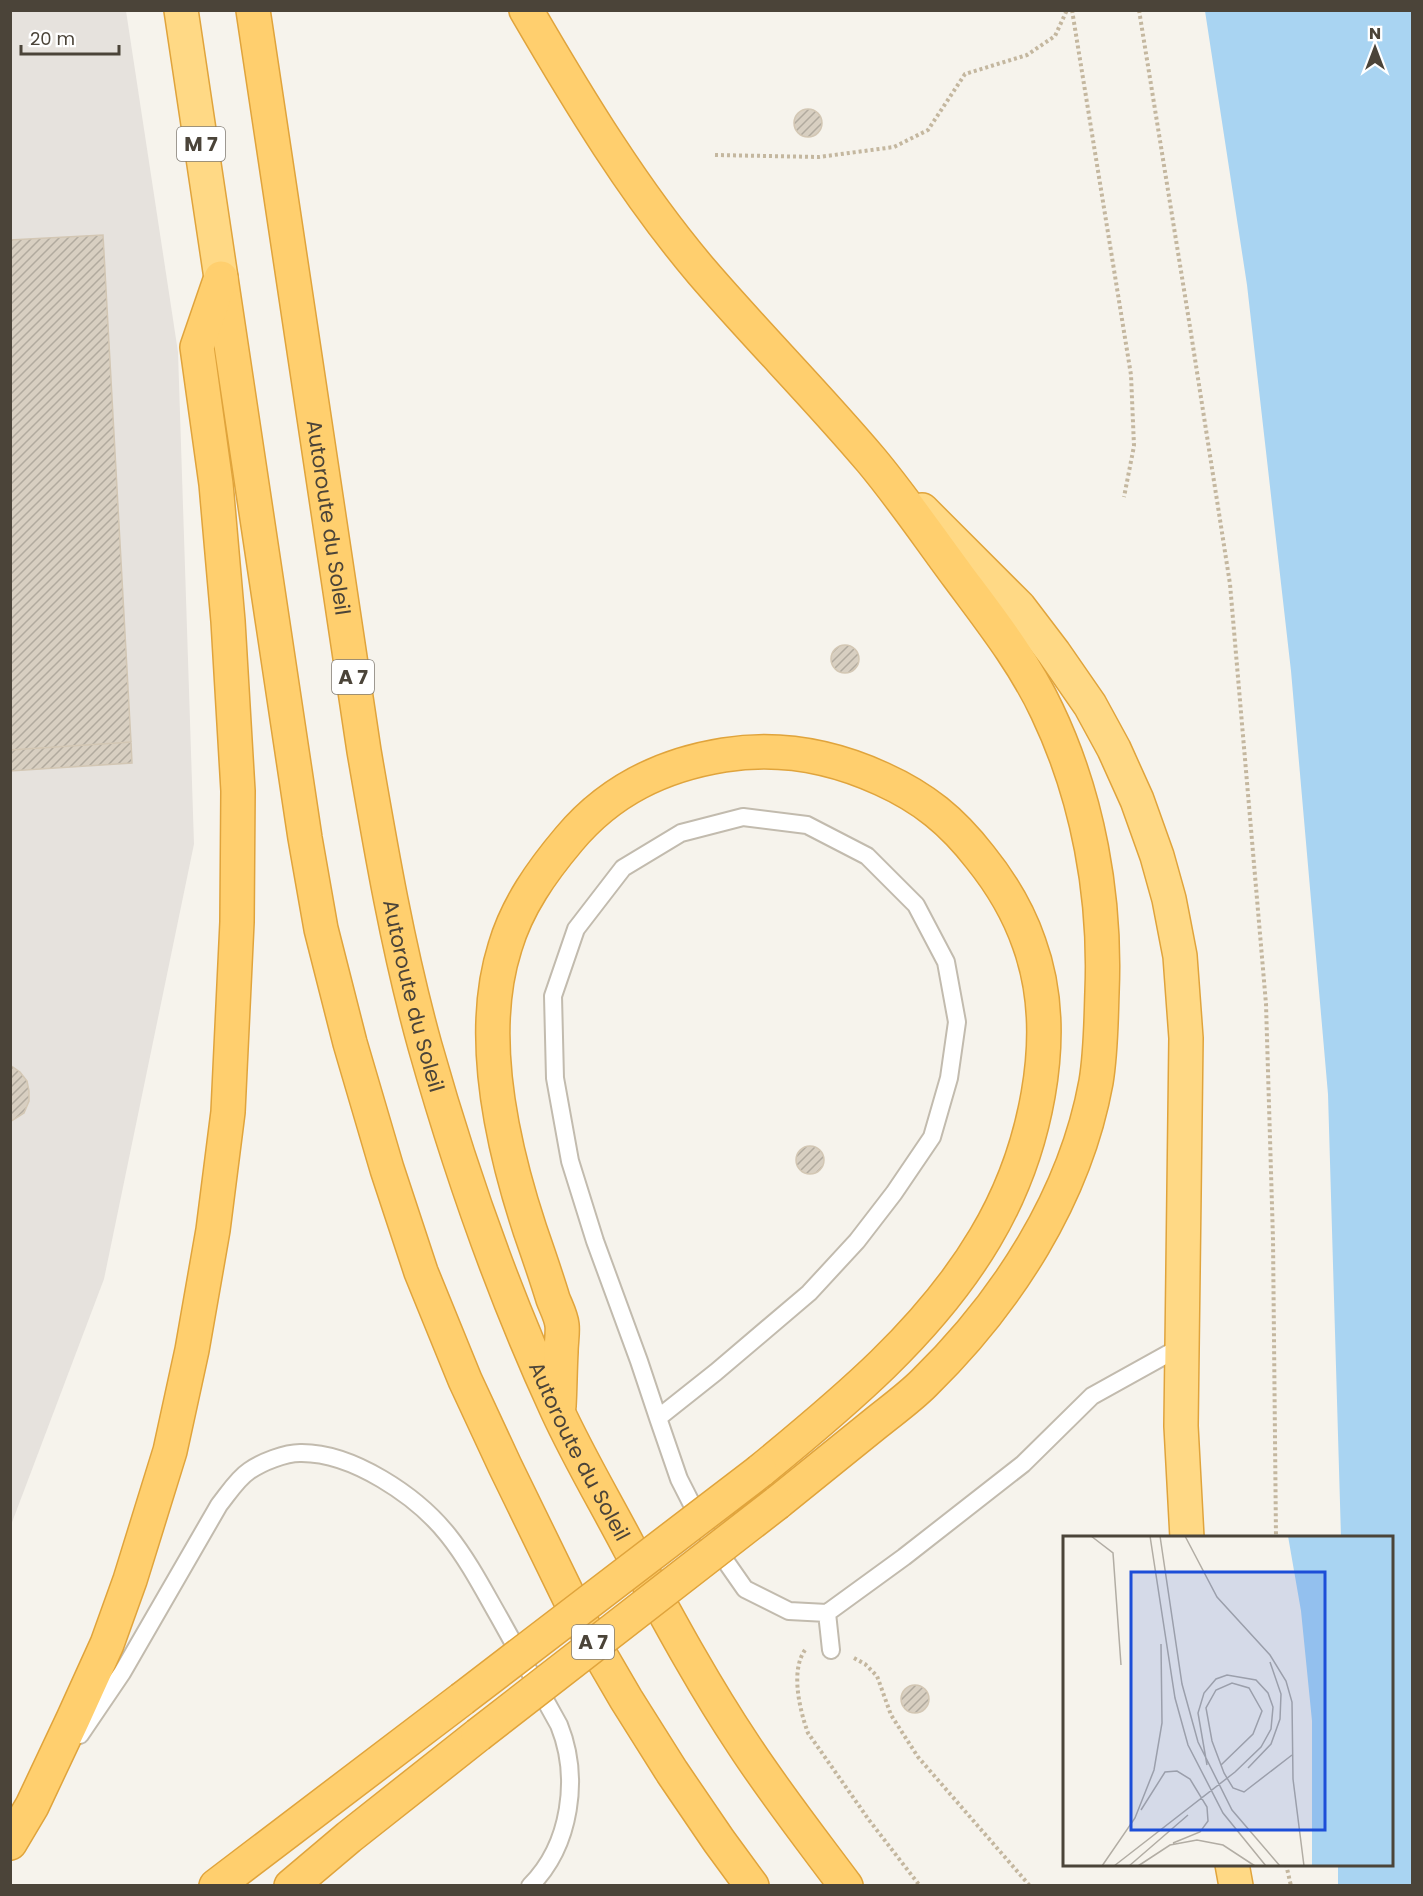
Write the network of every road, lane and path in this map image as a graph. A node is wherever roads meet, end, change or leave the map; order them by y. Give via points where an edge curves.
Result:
1 (181, 10) edge
2 (254, 10) edge
3 (526, 10) edge
4 (1067, 10) edge
5 (1072, 10) edge
6 (1139, 10) edge
7 (715, 155) dead end
8 (221, 278) junction
9 (873, 462) junction
10 (1124, 497) dead end
11 (1182, 1346) junction
12 (559, 1414) junction
13 (658, 1418) junction
14 (1187, 1536) edge
15 (1276, 1536) edge
16 (827, 1613) junction
17 (831, 1650) junction
18 (32, 1806) junction
19 (10, 1843) edge
20 (1232, 1866) edge
21 (1286, 1866) edge
22 (216, 1886) edge
23 (291, 1886) edge
24 (530, 1886) edge
25 (752, 1886) edge
26 (846, 1886) edge
27 (920, 1886) edge
28 (1030, 1886) edge
29 (1236, 1886) edge
30 (1291, 1886) edge

1 - 8 highway, M 7
2 - 12 highway, Autoroute du Soleil / A 7 via 364,751 400,942 424,1044 453,1140 520,1327
3 - 9 highway via 634,183 700,270
4 - 7 path via 1055,36 1027,55 965,74 928,130 894,147 819,157
5 - 10 path via 1131,375 1134,446
6 - 15 path via 1230,584 1266,1004
8 - 18 highway via 197,347 216,484 238,791 237,922 228,1112 213,1230 170,1451 107,1644
8 - 25 highway, A 7 via 321,929 350,1043 421,1272 465,1380 580,1620 672,1772
9 - 11 highway via 1019,607 1054,653 1114,749 1153,845 1169,899 1179,956 1186,1038
9 - 23 highway, bridge via 1024,668 1047,710 1078,790 1099,893 1103,966 1095,1083 1073,1161 1023,1262 956,1350 921,1386
11 - 14 highway via 1181,1426
11 - 16 lane via 1092,1396 1023,1464
12 - 22 highway, bridge via 562,1324 521,1203 505,1140 493,1042 493,1005 505,944 532,886 577,830 624,789 706,758 742,752 802,753 861,770 916,796 964,837 1003,887 1029,941 1041,994 1042,1063 1033,1124 1012,1185 967,1265 908,1337 820,1422
12 - 26 highway, Autoroute du Soleil / A 7 via 688,1657 742,1743
13 - 13 lane via 570,1161 555,1078 553,996 576,929 623,868 681,832 743,818 807,825 867,856 916,905 948,972 957,1022 949,1078 932,1137 857,1241 810,1293
13 - 16 lane via 679,1479 708,1536 746,1589 789,1611
16 - 17 lane
17 - 27 path via 818,1646 802,1653 797,1692 802,1718 808,1733 869,1820
17 - 28 path via 852,1657 873,1671 891,1715 907,1741
18 - 19 highway
18 - 24 lane via 122,1673 233,1486 248,1471 265,1463 297,1453 313,1454 378,1477 417,1503 448,1535 559,1725 569,1759 569,1806 559,1842
20 - 29 highway
21 - 30 path

